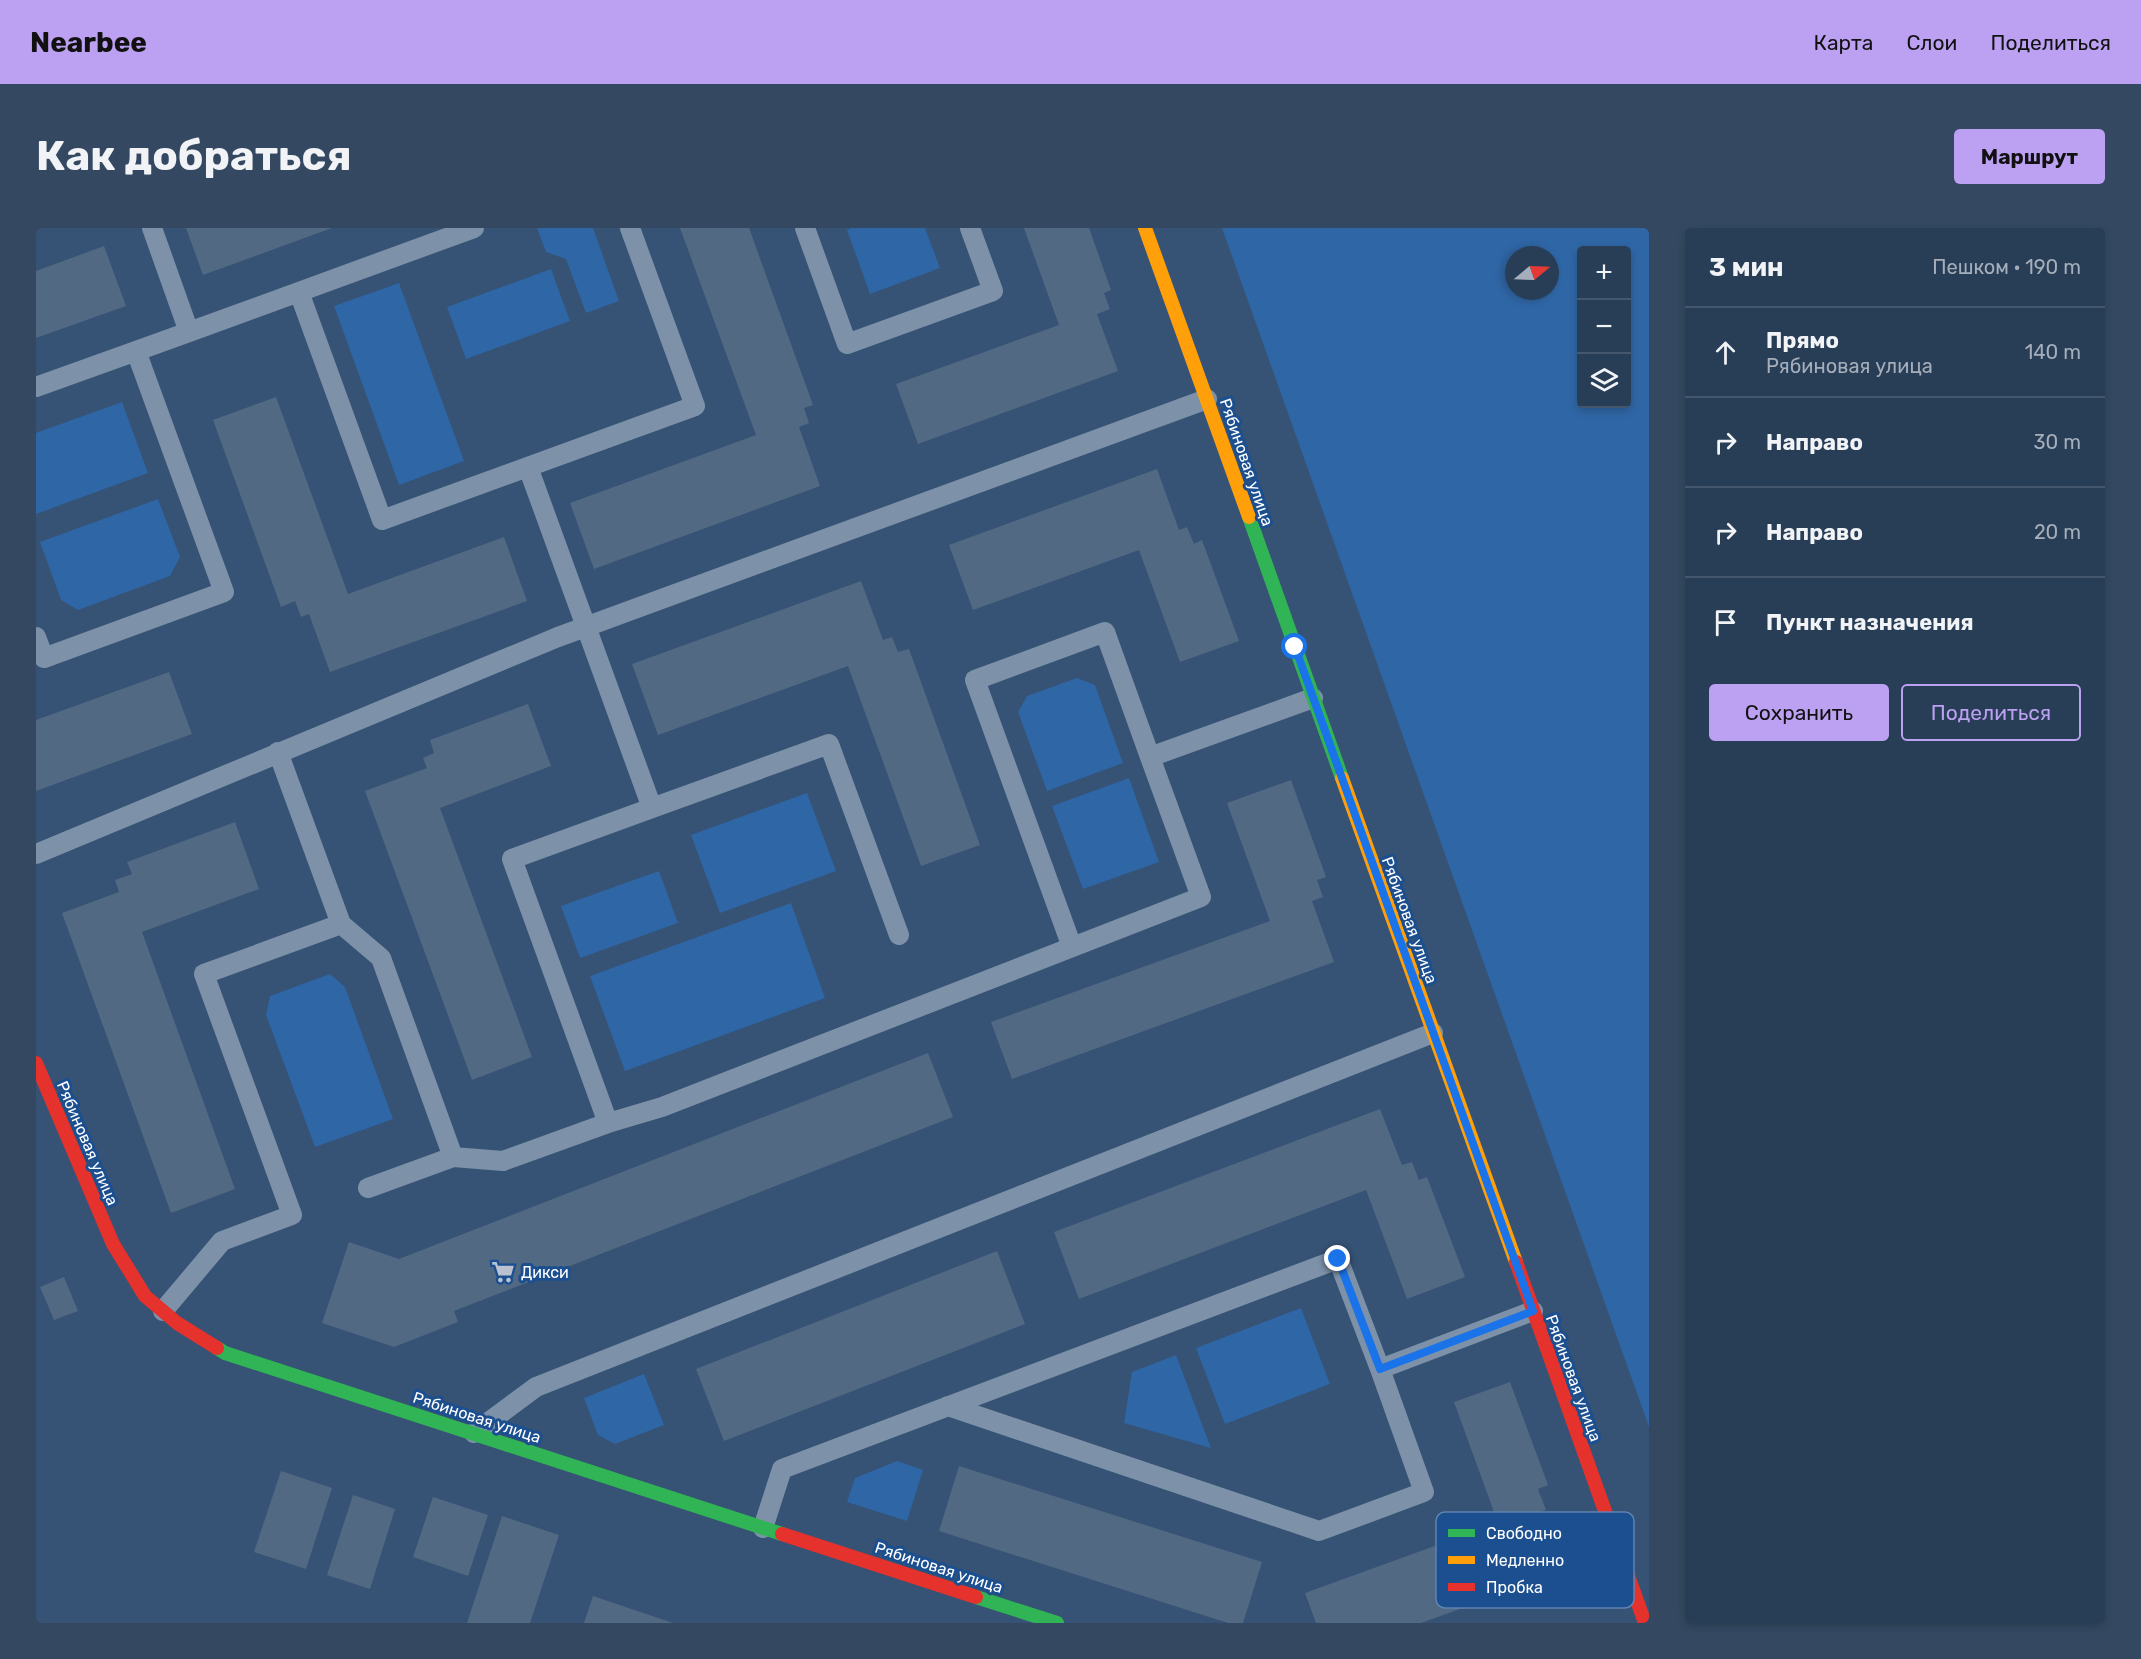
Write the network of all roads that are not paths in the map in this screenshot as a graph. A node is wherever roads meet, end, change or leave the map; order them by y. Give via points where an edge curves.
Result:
1 (152, 228) edge
2 (474, 228) edge
3 (630, 228) edge
4 (805, 228) edge
5 (970, 228) edge
6 (1145, 228) edge
7 (299, 292) junction
8 (189, 332) junction
9 (136, 351) junction
10 (36, 387) edge
11 (1207, 399) junction
12 (528, 466) junction
13 (586, 627) junction
14 (36, 637) edge
15 (1313, 698) junction
16 (278, 752) junction
17 (1150, 757) junction
18 (652, 808) junction
19 (36, 854) edge
20 (341, 924) junction
21 (898, 935) dead end
22 (1072, 947) junction
23 (1433, 1033) junction
24 (36, 1063) edge
25 (608, 1123) junction
26 (453, 1157) junction
27 (368, 1188) dead end
28 (163, 1311) junction
29 (1533, 1311) junction
30 (1380, 1369) junction
31 (948, 1406) junction
32 (474, 1433) junction
33 (1605, 1512) edge
34 (763, 1527) junction
35 (1634, 1592) edge
36 (1057, 1623) edge
37 (1645, 1623) edge

1 - 8 lane
2 - 7 lane
3 - 12 lane via 695,406
4 - 5 lane via 847,344 993,291
6 - 11 street, Рябиновая улица
7 - 8 lane
7 - 12 lane via 382,520
8 - 9 lane
9 - 10 lane
9 - 14 lane via 224,592 44,658
11 - 13 lane
11 - 15 street, Рябиновая улица
12 - 13 lane
13 - 16 lane
13 - 18 lane
15 - 17 lane
15 - 23 street, Рябиновая улица
16 - 19 lane
16 - 20 lane
17 - 22 lane via 1201,897
17 - 22 lane via 1105,632 975,680
18 - 21 lane via 829,744
18 - 25 lane via 512,859
20 - 26 lane via 381,958
20 - 28 lane via 204,974 292,1215 222,1241
22 - 25 lane via 673,1102
23 - 29 street, Рябиновая улица
23 - 32 lane via 536,1387
24 - 28 street, Рябиновая улица via 113,1244 145,1296
25 - 26 lane via 503,1161
26 - 27 lane
28 - 32 street, Рябиновая улица via 225,1353
29 - 30 lane
29 - 33 street, Рябиновая улица
30 - 31 lane via 1338,1259
30 - 31 lane via 1424,1492 1319,1531
31 - 34 lane via 782,1469
32 - 34 street, Рябиновая улица
34 - 36 street, Рябиновая улица
35 - 37 street, Рябиновая улица

